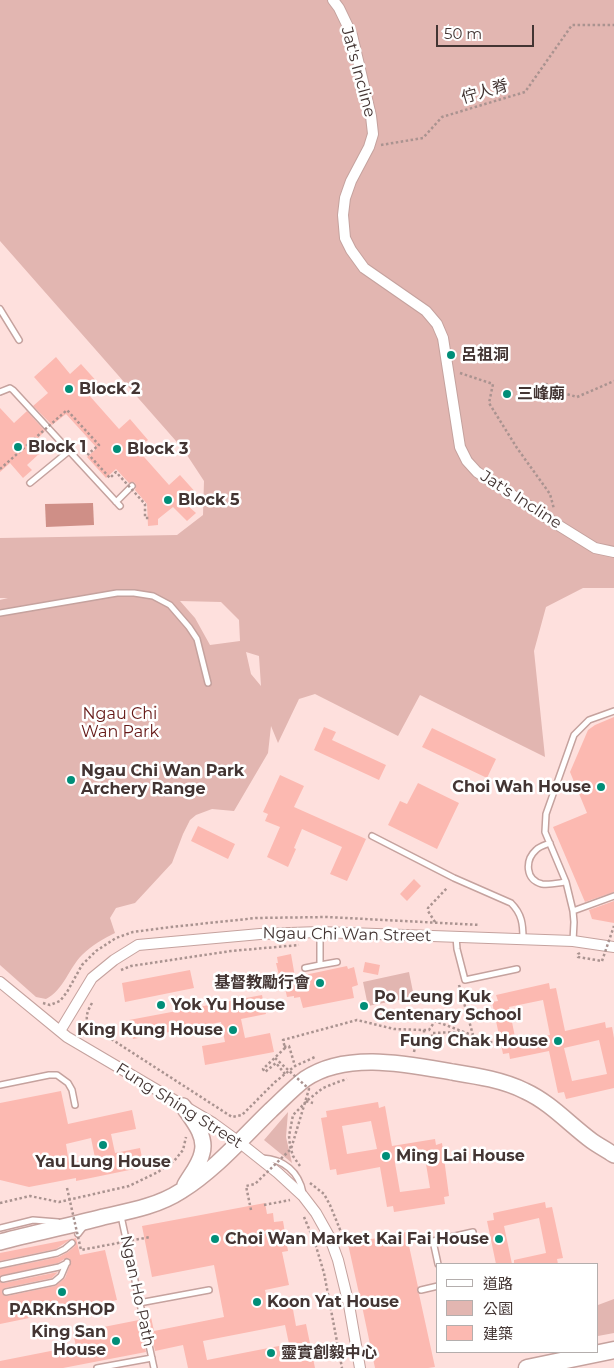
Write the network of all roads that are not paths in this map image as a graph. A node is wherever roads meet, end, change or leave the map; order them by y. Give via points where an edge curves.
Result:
1 (333, 0) edge
2 (0, 310) edge
3 (18, 340) dead end
4 (0, 392) edge
5 (69, 451) junction
6 (30, 483) dead end
7 (132, 486) dead end
8 (614, 552) edge
9 (0, 613) edge
10 (208, 683) dead end
11 (614, 711) edge
12 (372, 836) dead end
13 (550, 843) junction
14 (566, 882) junction
15 (614, 896) edge
16 (573, 911) junction
17 (320, 932) junction
18 (456, 937) junction
19 (523, 940) junction
20 (573, 946) junction
21 (614, 947) edge
22 (337, 962) dead end
23 (320, 965) junction
24 (305, 968) dead end
25 (518, 969) dead end
26 (0, 982) edge
27 (60, 1031) junction
28 (0, 1085) edge
29 (76, 1105) dead end
30 (183, 1106) junction
31 (239, 1142) junction
32 (614, 1155) edge
33 (181, 1191) junction
34 (121, 1213) junction
35 (0, 1228) edge
36 (74, 1230) junction
37 (473, 1232) dead end
38 (0, 1242) edge
39 (72, 1243) dead end
40 (438, 1263) edge
41 (0, 1265) edge
42 (4, 1279) dead end
43 (436, 1286) edge
44 (209, 1290) dead end
45 (421, 1290) dead end
46 (6, 1292) dead end
47 (362, 1302) dead end
48 (140, 1303) junction
49 (348, 1304) junction
50 (614, 1350) edge
51 (152, 1358) junction
52 (97, 1368) edge
53 (154, 1368) edge
54 (360, 1368) edge
55 (527, 1368) edge

1 - 8 street, Jat's Incline via 352,35 373,134 345,198 345,238 350,250 364,268 426,310 437,324 443,338 460,448 467,461 477,472 595,548
2 - 3 lane
4 - 5 lane via 13,390
5 - 6 lane
5 - 7 lane via 118,504
9 - 10 lane via 117,593 153,596 170,605 198,639
11 - 13 lane via 589,720 574,735 546,814 545,832
12 - 19 lane via 454,878 512,902 521,918
13 - 14 lane
13 - 14 lane via 540,846 531,856 529,875 544,884
14 - 16 lane
15 - 16 lane
16 - 20 lane
17 - 18 street, Ngau Chi Wan Street
17 - 23 lane
17 - 27 street, Ngau Chi Wan Street via 138,945 92,978
18 - 19 street, Ngau Chi Wan Street
18 - 25 lane via 464,980
19 - 20 street, Ngau Chi Wan Street
20 - 21 street, Ngau Chi Wan Street
22 - 23 lane
23 - 24 lane
26 - 27 street, Fung Shing Street
27 - 30 street, Fung Shing Street
28 - 29 lane via 57,1075 68,1083
30 - 31 street, Fung Shing Street
30 - 33 main road via 202,1137 203,1153
31 - 32 main road via 305,1079 320,1071 342,1065 399,1062 474,1076 525,1091
31 - 33 main road via 220,1162
31 - 49 street, Fung Shing Street via 303,1196 316,1213 338,1260
33 - 34 main road via 165,1200
34 - 36 main road via 89,1221
34 - 48 lane, Ngan Ho Path
35 - 36 lane via 32,1220 52,1221
36 - 38 main road
37 - 40 lane via 433,1241
39 - 41 lane via 57,1253
42 - 46 lane via 59,1267 68,1262 54,1282
43 - 45 lane
44 - 48 lane
47 - 49 lane
48 - 51 lane, Ngan Ho Path
49 - 54 street, Fung Shing Street
50 - 55 main road
51 - 52 lane
51 - 53 lane, Ngan Ho Path

